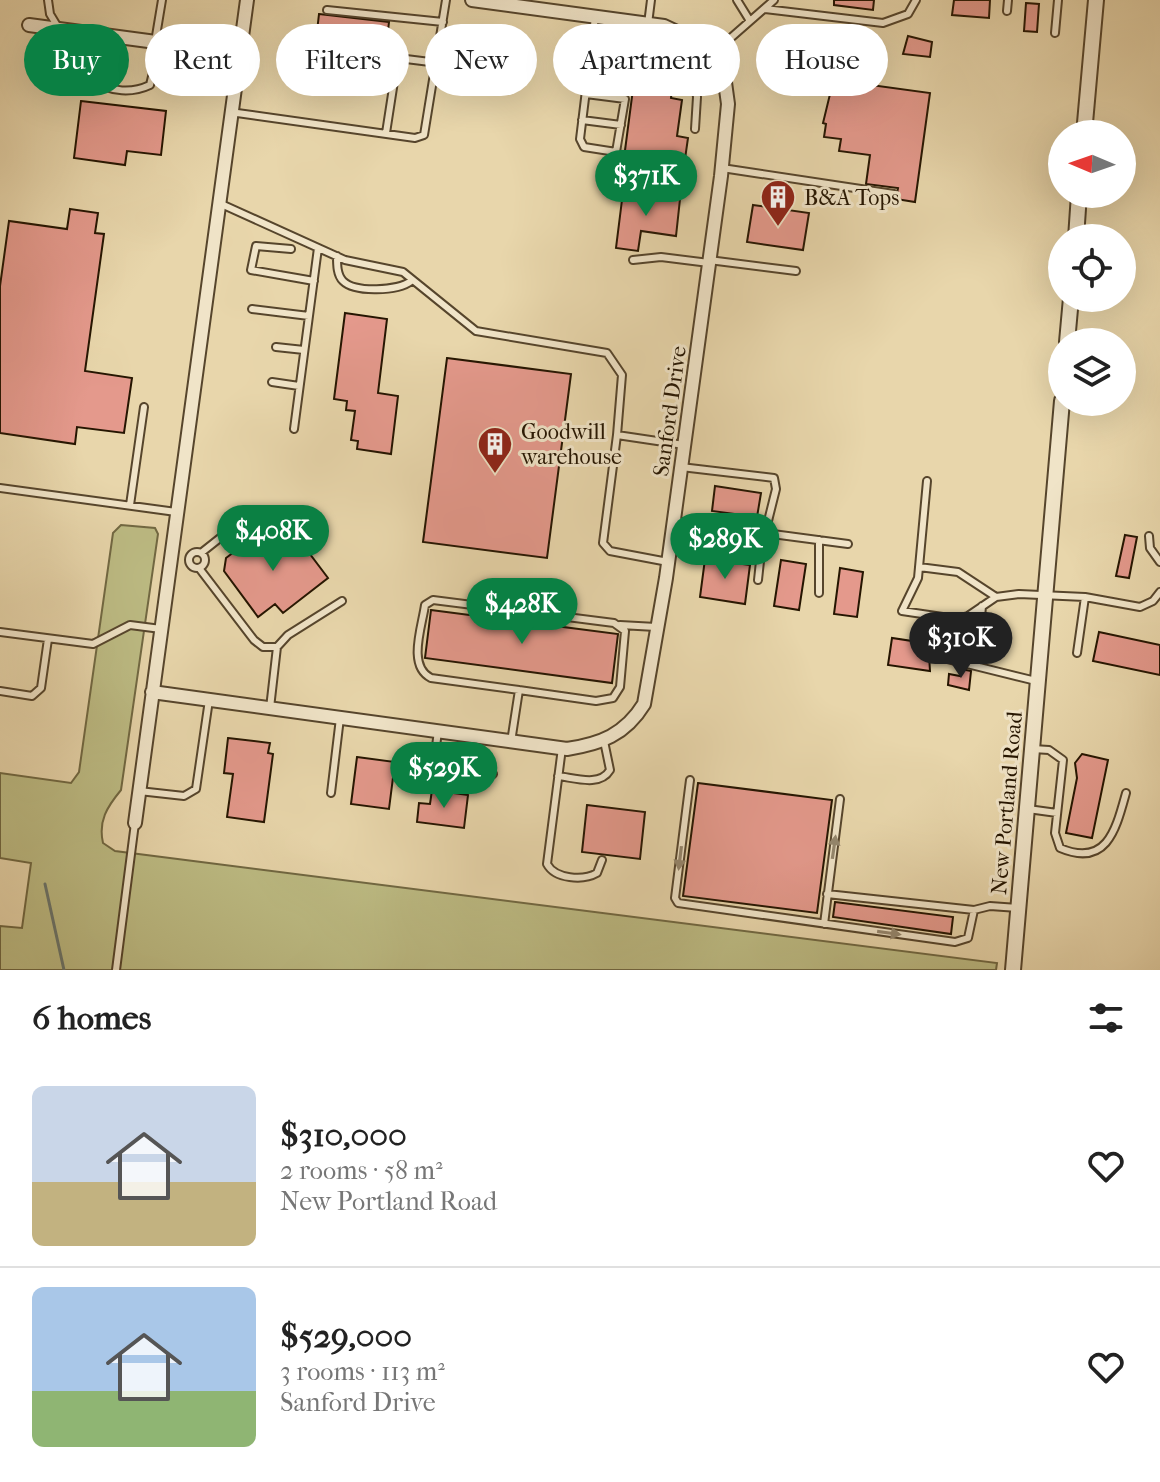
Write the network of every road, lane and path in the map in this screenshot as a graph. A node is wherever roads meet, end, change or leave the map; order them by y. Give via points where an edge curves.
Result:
1 (48, 0) edge
2 (162, 0) edge
3 (247, 0) edge
4 (446, 0) edge
5 (472, 0) edge
6 (651, 0) edge
7 (737, 0) edge
8 (774, 0) edge
9 (916, 0) edge
10 (1008, 0) edge
11 (1058, 0) edge
12 (1096, 0) edge
13 (765, 9) junction
14 (327, 10) dead end
15 (1007, 11) dead end
16 (595, 17) junction
17 (750, 21) junction
18 (443, 22) joint
19 (56, 24) edge
20 (160, 24) edge
21 (243, 24) edge
22 (594, 24) edge
23 (648, 24) joint
24 (740, 30) edge
25 (1055, 33) dead end
26 (425, 61) edge
27 (232, 96) edge
28 (432, 96) edge
29 (586, 96) edge
30 (602, 96) edge
31 (697, 96) edge
32 (727, 96) edge
33 (230, 112) junction
34 (582, 120) junction
35 (1085, 120) edge
36 (621, 125) junction
37 (695, 129) dead end
38 (386, 133) junction
39 (722, 168) junction
40 (894, 194) dead end
41 (218, 203) junction
42 (318, 248) junction
43 (291, 249) dead end
44 (337, 256) junction
45 (633, 260) dead end
46 (709, 262) junction
47 (796, 271) dead end
48 (314, 281) junction
49 (411, 281) junction
50 (252, 309) dead end
51 (309, 316) junction
52 (276, 347) dead end
53 (304, 350) junction
54 (272, 382) dead end
55 (299, 386) junction
56 (144, 407) dead end
57 (1061, 416) edge
58 (294, 429) dead end
59 (617, 435) junction
60 (684, 445) junction
61 (681, 467) junction
62 (927, 481) dead end
63 (0, 488) edge
64 (130, 505) junction
65 (254, 511) dead end
66 (176, 512) junction
67 (674, 521) junction
68 (764, 533) junction
69 (1149, 536) dead end
70 (819, 540) junction
71 (848, 544) dead end
72 (201, 553) junction
73 (170, 557) junction
74 (189, 559) junction
75 (668, 562) junction
76 (1160, 562) edge
77 (919, 567) junction
78 (199, 568) junction
79 (758, 580) dead end
80 (1160, 592) edge
81 (819, 593) dead end
82 (1046, 595) junction
83 (996, 597) junction
84 (1085, 597) junction
85 (342, 601) dead end
86 (982, 606) junction
87 (620, 625) junction
88 (658, 628) junction
89 (161, 629) junction
90 (0, 632) edge
91 (48, 639) junction
92 (277, 647) junction
93 (1077, 653) dead end
94 (935, 656) dead end
95 (977, 665) junction
96 (1039, 682) junction
97 (519, 690) junction
98 (0, 691) edge
99 (152, 692) junction
100 (209, 700) junction
101 (270, 708) junction
102 (340, 718) junction
103 (438, 731) junction
104 (604, 741) junction
105 (511, 742) junction
106 (562, 748) junction
107 (1033, 749) junction
108 (493, 774) dead end
109 (558, 776) junction
110 (690, 780) dead end
111 (139, 791) junction
112 (331, 793) dead end
113 (1126, 793) dead end
114 (840, 799) dead end
115 (1028, 809) junction
116 (1057, 813) junction
117 (135, 823) joint
118 (602, 860) dead end
119 (827, 894) junction
120 (1018, 908) junction
121 (974, 910) junction
122 (824, 924) junction
123 (116, 970) edge
124 (1013, 970) edge

1 - 19 lane
2 - 20 lane
3 - 21 street
4 - 18 lane
5 - 16 street
6 - 23 lane
7 - 17 lane
8 - 13 lane
9 - 13 lane via 908,14 883,23
10 - 15 lane
11 - 25 lane
12 - 35 street
13 - 17 lane
14 - 18 lane
16 - 22 lane
16 - 23 street
17 - 24 lane
26 - 38 lane via 397,62
27 - 33 street
28 - 38 lane via 424,135
29 - 34 lane
30 - 36 lane via 625,99
31 - 37 lane
32 - 39 street, Sanford Drive
33 - 38 lane
33 - 41 street
34 - 36 lane
34 - 36 lane via 582,146 615,152
39 - 40 lane
39 - 46 street, Sanford Drive
41 - 42 lane
41 - 66 street
42 - 44 lane
42 - 48 lane
43 - 48 lane via 256,246 251,270
44 - 49 lane via 394,269
44 - 49 lane via 340,278 348,285 391,291
45 - 46 lane
46 - 47 lane
46 - 60 street, Sanford Drive
48 - 51 lane
49 - 59 lane via 476,331 607,353 622,375
50 - 51 lane
51 - 53 lane
52 - 53 lane
53 - 55 lane
54 - 55 lane
55 - 58 lane
56 - 64 lane
57 - 82 street, New Portland Road
59 - 60 lane
59 - 75 lane via 603,543 610,551
60 - 61 street, Sanford Drive
61 - 67 street, Sanford Drive
61 - 68 lane via 774,478
62 - 77 lane
63 - 64 lane
64 - 66 lane
65 - 72 lane
66 - 73 street
67 - 68 lane
67 - 75 street, Sanford Drive
68 - 70 lane
68 - 79 lane
69 - 76 lane
70 - 71 lane
70 - 81 lane
72 - 74 lane via 192,553
72 - 78 lane via 205,560
73 - 74 lane
73 - 89 street
74 - 78 lane
75 - 88 street, Sanford Drive
77 - 83 lane via 958,572
77 - 86 lane via 916,586 902,611 956,619
78 - 92 lane via 254,640 263,647
80 - 84 lane via 1140,607
82 - 83 lane
82 - 84 lane
82 - 96 street, New Portland Road
83 - 86 lane
84 - 93 lane
85 - 92 lane
86 - 95 lane
87 - 88 lane
87 - 97 lane via 627,638 620,687 613,698 596,701
87 - 97 lane via 433,600 425,605 417,656 425,675
88 - 104 street, Sanford Drive via 644,704 624,729
89 - 91 lane via 130,625 93,644
89 - 99 street
90 - 91 lane
91 - 98 lane via 41,688 32,696
92 - 101 lane
94 - 95 lane
95 - 96 lane
96 - 107 street, New Portland Road
97 - 105 lane
99 - 100 street, Sanford Drive
99 - 111 street
100 - 101 street, Sanford Drive
100 - 111 lane via 196,789 184,796
101 - 102 street, Sanford Drive
102 - 103 street, Sanford Drive
102 - 112 lane
103 - 105 street, Sanford Drive
103 - 108 lane via 434,762
104 - 106 street, Sanford Drive
104 - 109 lane via 610,770 606,776 596,781
105 - 106 street, Sanford Drive
106 - 109 lane
107 - 115 street, New Portland Road
107 - 116 lane via 1049,750 1063,760
109 - 118 lane via 547,864 557,874 587,878 597,873
110 -> 122 lane via 676,901
111 - 117 street
113 - 116 lane via 1112,835 1093,853 1060,848
119 -> 114 lane
115 - 116 lane
115 - 120 street, New Portland Road
117 - 123 lane
119 - 121 lane
119 - 122 lane
120 - 121 lane
120 - 124 street, New Portland Road
122 -> 121 lane via 963,942

